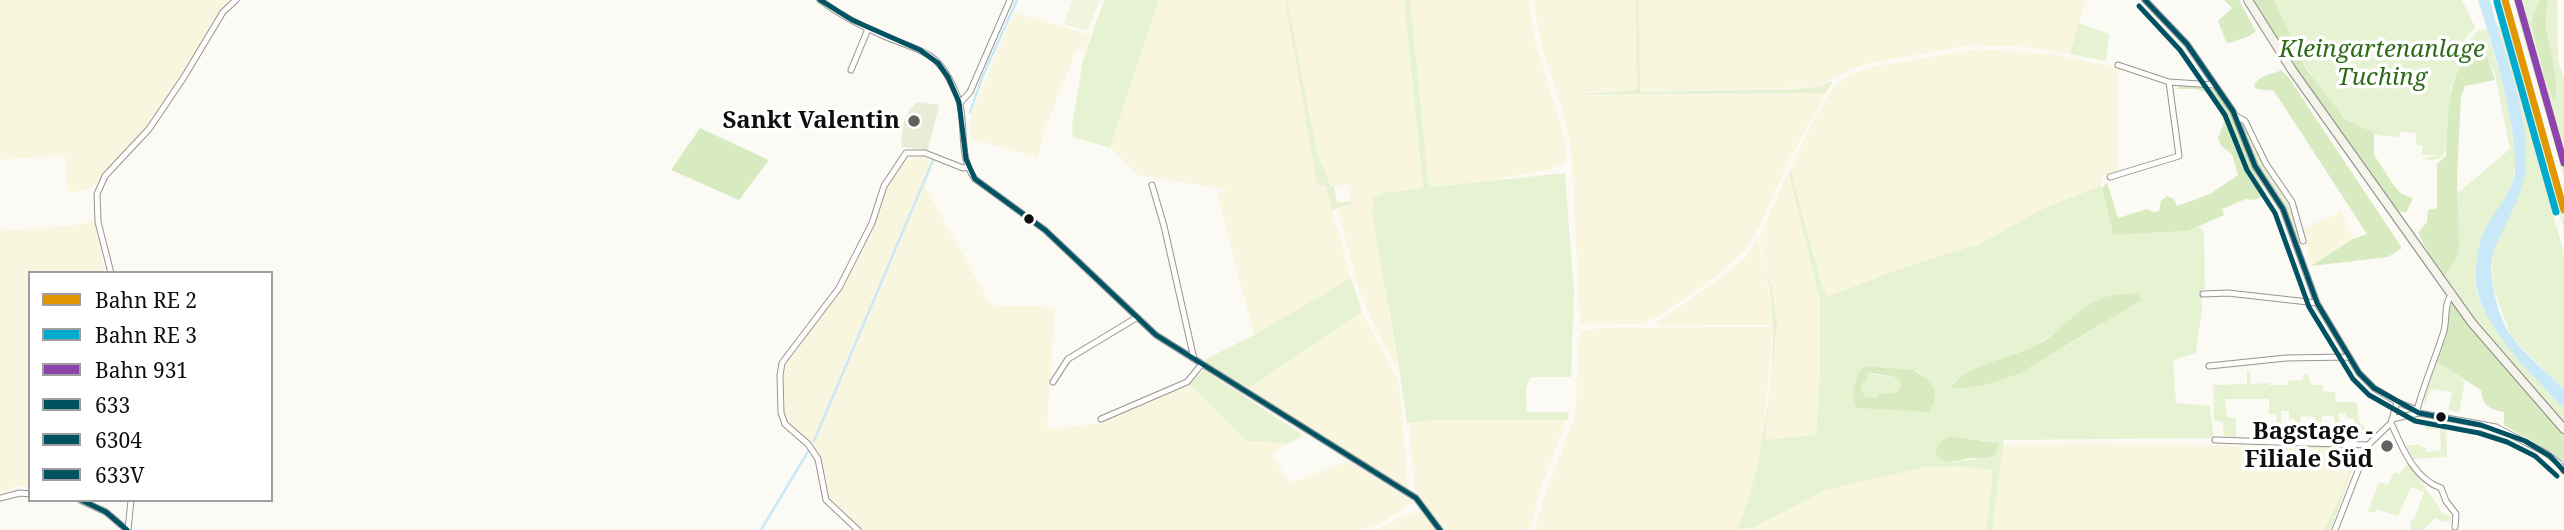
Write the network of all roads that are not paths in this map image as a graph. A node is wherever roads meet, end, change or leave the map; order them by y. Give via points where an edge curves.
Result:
1 (236, 0) edge
2 (820, 0) edge
3 (1010, 0) edge
4 (2145, 0) edge
5 (2248, 0) edge
6 (868, 29) junction
7 (2118, 65) dead end
8 (851, 70) dead end
9 (2169, 82) junction
10 (2214, 85) junction
11 (960, 103) junction
12 (2236, 116) junction
13 (968, 167) junction
14 (2110, 177) dead end
15 (1152, 185) dead end
16 (2303, 240) dead end
17 (110, 271) edge
18 (2203, 294) dead end
19 (2451, 295) junction
20 (2317, 303) junction
21 (1136, 318) junction
22 (2349, 357) junction
23 (1195, 360) junction
24 (1202, 364) junction
25 (2209, 366) dead end
26 (1053, 382) dead end
27 (2397, 402) junction
28 (2418, 411) junction
29 (1101, 419) dead end
30 (2391, 421) junction
31 (2564, 429) edge
32 (2215, 440) dead end
33 (2368, 445) junction
34 (2564, 471) edge
35 (28, 494) edge
36 (0, 498) edge
37 (84, 502) edge
38 (131, 502) edge
39 (2455, 527) dead end
40 (127, 530) edge
41 (858, 530) edge
42 (1440, 530) edge
43 (2335, 530) edge

1 - 17 street via 223,12 149,129 105,176 97,194 98,222
2 - 6 street
3 - 11 street via 970,92
4 - 10 street via 2187,44
5 - 19 main road
6 - 8 street
6 - 11 street via 931,57 950,80
7 - 9 street
9 - 10 street
9 - 14 street via 2179,156
10 - 12 street
11 - 13 street
12 - 16 street via 2245,121 2266,164 2289,196
12 - 20 street via 2255,166 2283,209
13 - 21 street via 980,184 1045,230
13 - 41 street via 925,153 906,153 900,159 839,288 782,363 780,412 785,424 818,459 826,500
15 - 23 street
18 - 20 street
19 - 28 street
19 - 31 main road
20 - 22 street
21 - 23 street
21 - 26 street via 1068,359
22 - 25 street
22 - 27 street via 2374,388
23 - 24 street
24 - 29 street via 1186,382
24 - 42 street via 1416,498
27 - 28 street
27 - 30 street
28 - 30 street
28 - 34 street via 2496,427 2546,453
30 - 33 street
30 - 39 street via 2420,475 2441,488 2456,514
32 - 33 street
33 - 43 street
35 - 36 street
37 - 40 street via 106,512
38 - 40 street

